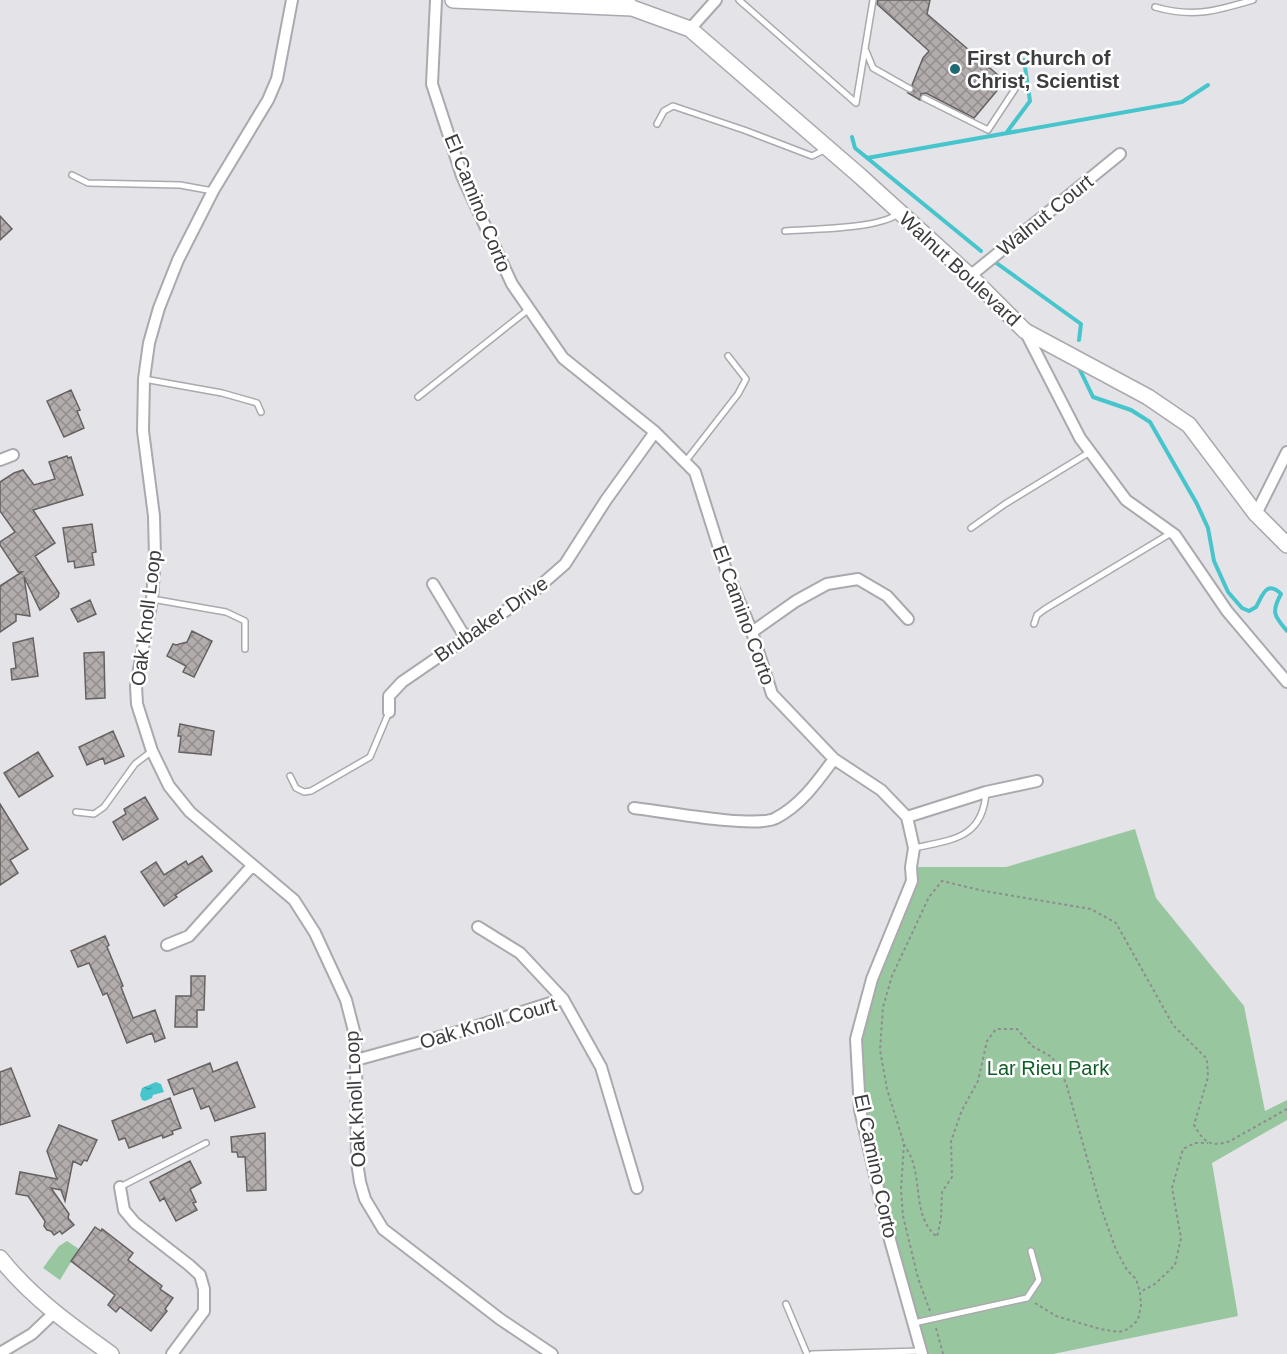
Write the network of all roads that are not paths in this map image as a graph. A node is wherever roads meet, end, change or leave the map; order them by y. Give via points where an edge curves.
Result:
1 (292, 0) edge
2 (436, 0) edge
3 (453, 0) edge
4 (716, 0) edge
5 (739, 0) edge
6 (873, 0) edge
7 (1252, 0) edge
8 (628, 4) edge
9 (1155, 7) dead end
10 (690, 29) junction
11 (865, 50) junction
12 (910, 89) dead end
13 (1015, 89) dead end
14 (924, 98) dead end
15 (657, 124) dead end
16 (828, 148) junction
17 (1120, 154) dead end
18 (72, 175) dead end
19 (213, 191) junction
20 (900, 212) junction
21 (785, 231) dead end
22 (970, 276) junction
23 (529, 309) junction
24 (1025, 331) junction
25 (728, 356) dead end
26 (144, 379) junction
27 (418, 397) dead end
28 (261, 412) dead end
29 (655, 432) junction
30 (1090, 452) junction
31 (1287, 452) edge
32 (13, 454) dead end
33 (0, 460) edge
34 (686, 462) junction
35 (1256, 514) junction
36 (971, 528) dead end
37 (1172, 532) junction
38 (1287, 545) edge
39 (433, 584) dead end
40 (152, 599) junction
41 (908, 619) dead end
42 (1034, 624) dead end
43 (752, 632) junction
44 (465, 637) junction
45 (245, 650) dead end
46 (1287, 682) edge
47 (389, 712) joint
48 (152, 751) junction
49 (834, 759) junction
50 (290, 776) dead end
51 (1037, 781) dead end
52 (986, 792) junction
53 (634, 808) dead end
54 (76, 812) dead end
55 (907, 817) junction
56 (914, 848) junction
57 (252, 866) junction
58 (478, 927) dead end
59 (167, 945) dead end
60 (563, 999) junction
61 (356, 1060) junction
62 (206, 1143) dead end
63 (120, 1187) joint
64 (637, 1188) dead end
65 (1031, 1251) dead end
66 (0, 1257) edge
67 (786, 1304) dead end
68 (54, 1313) junction
69 (914, 1323) junction
70 (922, 1352) edge
71 (0, 1353) edge
72 (111, 1354) edge
73 (172, 1354) edge
74 (552, 1354) edge
75 (807, 1354) edge
76 (812, 1354) edge

1 - 19 street, Oak Knoll Loop via 277,79
2 - 23 street, El Camino Corto via 432,84 462,176 512,284
3 - 8 street, Walnut Boulevard
4 - 10 street
5 - 11 lane via 856,103
6 - 11 lane
7 - 9 lane via 1191,14
8 - 10 street, Walnut Boulevard
10 - 16 street, Walnut Boulevard
11 - 12 lane via 873,68
13 - 14 lane via 988,130
15 - 16 lane via 664,111 673,105 812,156
16 - 20 street, Walnut Boulevard
17 - 22 street, Walnut Court
18 - 19 lane via 88,183 180,185
19 - 26 street, Oak Knoll Loop via 159,308
20 - 21 lane via 872,223
20 - 22 street, Walnut Boulevard
22 - 24 street, Walnut Boulevard
23 - 27 lane
23 - 29 street, El Camino Corto via 563,358
24 - 30 street
24 - 35 street, Walnut Boulevard via 1148,397 1189,425
25 - 34 lane via 746,379
26 - 28 lane via 222,393 257,403
26 - 40 street, Oak Knoll Loop via 143,431 154,516
29 - 34 street, El Camino Corto
29 - 44 street, Brubaker Drive via 565,564 533,592
30 - 36 lane
30 - 37 street via 1126,500
31 - 35 street
32 - 33 street
34 - 43 street, El Camino Corto via 695,472 726,570
35 - 38 street, Walnut Boulevard
37 - 42 lane via 1045,609
37 - 46 street via 1227,611
39 - 44 street
40 - 45 lane via 226,612 245,621
40 - 48 street, Oak Knoll Loop via 136,686 137,704
41 - 43 street via 887,596 858,579 827,584
43 - 49 street, El Camino Corto via 772,694
44 - 47 street, Brubaker Drive via 402,682 389,696
47 - 50 lane via 369,757 311,791 296,788
48 - 54 lane via 135,764 104,807 94,814
48 - 57 street, Oak Knoll Loop via 169,786 190,812
49 - 53 street via 808,794 774,820 736,822
49 - 55 street, El Camino Corto via 881,790
51 - 52 street
52 - 55 street
52 - 56 lane via 985,809 961,837
55 - 56 street, El Camino Corto
56 - 69 street, El Camino Corto via 912,881 872,979 856,1039 860,1110
57 - 59 street via 189,936
57 - 61 street, Oak Knoll Loop via 294,900 315,933 345,1000 354,1031
58 - 60 street via 520,953
60 - 61 street, Oak Knoll Court
60 - 64 street, Oak Knoll Court via 601,1067
61 - 74 street, Oak Knoll Loop via 357,1162 365,1199 373,1215 383,1228 491,1312
62 - 63 lane
63 - 73 street via 124,1210 135,1223 200,1275 204,1311
65 - 69 lane via 1039,1280 1027,1298
66 - 68 street via 19,1282
67 - 75 lane
68 - 71 street via 32,1334
68 - 72 street
69 - 70 street, El Camino Corto
70 - 76 lane

